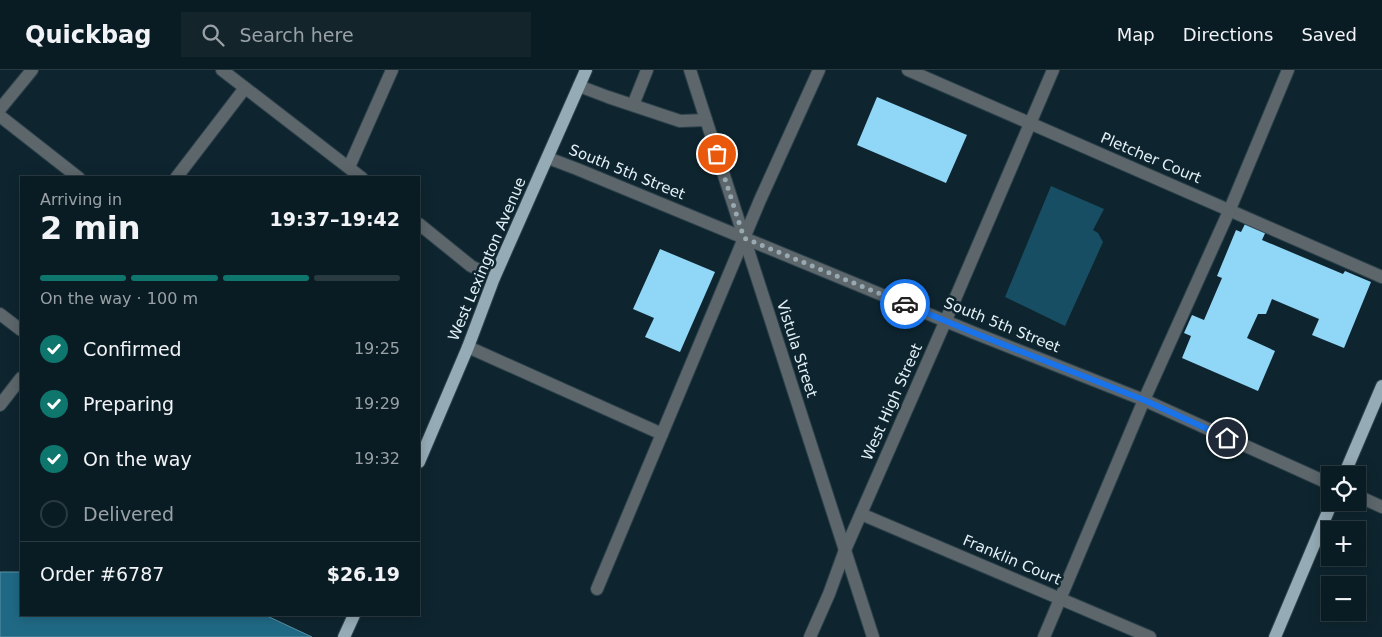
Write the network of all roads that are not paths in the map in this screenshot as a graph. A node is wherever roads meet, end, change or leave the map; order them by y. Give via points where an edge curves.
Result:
1 (32, 70) edge
2 (222, 70) edge
3 (392, 70) edge
4 (586, 70) edge
5 (647, 70) edge
6 (690, 70) edge
7 (820, 70) edge
8 (908, 70) edge
9 (1053, 70) edge
10 (1288, 70) edge
11 (579, 86) junction
12 (245, 88) junction
13 (634, 105) junction
14 (0, 109) edge
15 (0, 116) edge
16 (706, 120) junction
17 (1030, 124) junction
18 (548, 158) junction
19 (349, 167) junction
20 (76, 176) edge
21 (178, 176) edge
22 (360, 176) edge
23 (1230, 210) junction
24 (420, 225) edge
25 (744, 238) junction
26 (1382, 277) edge
27 (494, 278) junction
28 (0, 314) edge
29 (946, 320) junction
30 (20, 329) edge
31 (468, 347) junction
32 (20, 379) edge
33 (1382, 386) edge
34 (1144, 400) junction
35 (0, 405) edge
36 (662, 434) junction
37 (420, 460) edge
38 (1348, 466) edge
39 (1321, 480) edge
40 (1366, 499) edge
41 (1382, 506) edge
42 (1328, 511) edge
43 (861, 514) junction
44 (845, 550) junction
45 (598, 589) dead end
46 (1060, 599) junction
47 (354, 616) edge
48 (344, 637) edge
49 (810, 637) edge
50 (873, 637) edge
51 (1044, 637) edge
52 (1150, 637) edge
53 (1275, 637) edge

1 - 14 street
2 - 12 street
3 - 19 street
4 - 11 main road, West Lexington Avenue
5 - 13 street
6 - 16 street, Vistula Street
7 - 25 street
8 - 17 street, Pletcher Court
9 - 17 street, West High Street
10 - 23 street
11 - 13 street
11 - 18 main road, West Lexington Avenue
12 - 19 street
12 - 21 street
13 - 16 street via 680,120
15 - 20 street
16 - 25 street, Vistula Street
17 - 23 street, Pletcher Court
17 - 29 street, West High Street
18 - 25 street, South 5th Street
18 - 27 main road, West Lexington Avenue
19 - 22 street
23 - 26 street, Pletcher Court
23 - 34 street
24 - 27 street via 471,266
25 - 29 street, South 5th Street
25 - 36 street
25 - 44 street, Vistula Street
27 - 31 main road, West Lexington Avenue
28 - 30 street
29 - 34 street, South 5th Street
29 - 43 street, West High Street
31 - 36 street
31 - 37 main road, West Lexington Avenue
32 - 35 street
33 - 38 main road
34 - 39 street, South 5th Street
34 - 46 street
36 - 45 street
40 - 41 street
42 - 53 main road
43 - 44 street, West High Street
43 - 46 street, Franklin Court
44 - 49 street, West High Street
44 - 50 street, Vistula Street
46 - 51 street
46 - 52 street, Franklin Court
47 - 48 main road

